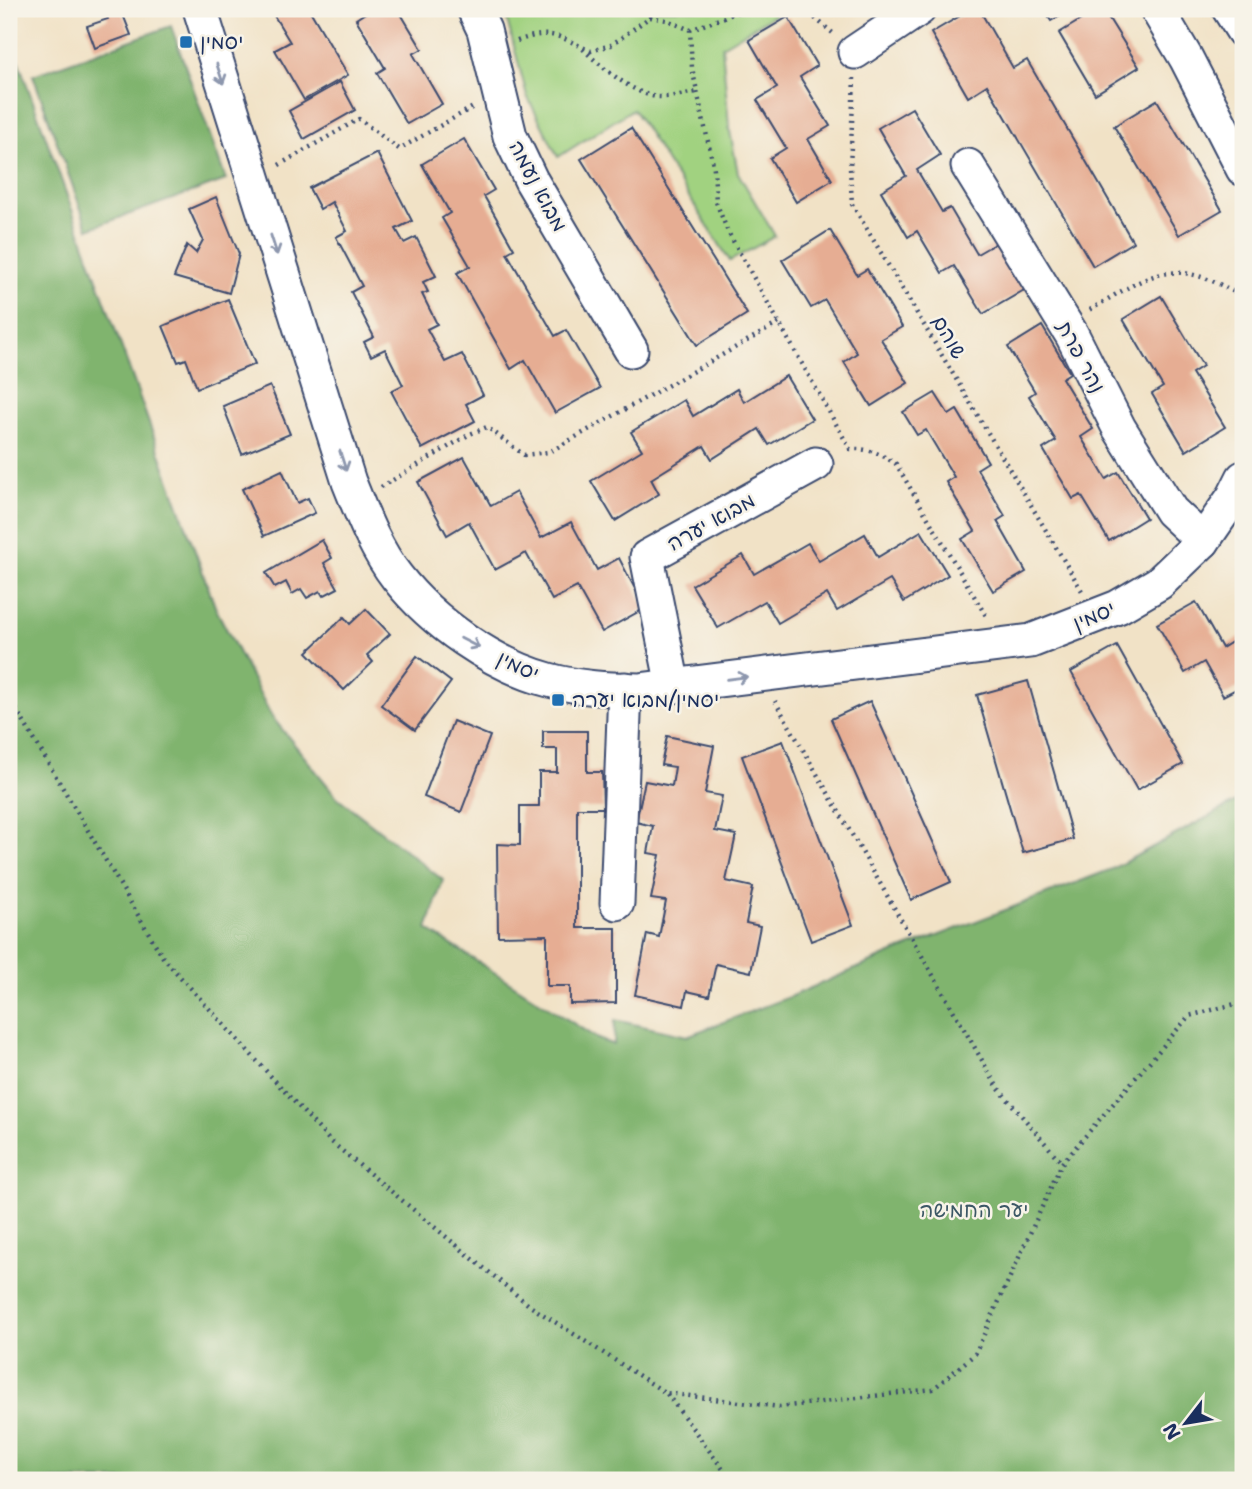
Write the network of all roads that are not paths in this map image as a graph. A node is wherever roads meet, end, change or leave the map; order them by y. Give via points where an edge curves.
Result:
1 (200, 9) edge
2 (474, 9) edge
3 (919, 9) edge
4 (1157, 9) edge
5 (1229, 9) edge
6 (1243, 31) edge
7 (855, 52) road end
8 (968, 166) dead end
9 (1243, 169) edge
10 (632, 350) dead end
11 (816, 464) dead end
12 (1243, 478) edge
13 (1203, 541) junction
14 (673, 686) junction
15 (625, 689) junction
16 (617, 902) dead end

1 -> 15 street, יסמין via 357,501 396,576 459,638 511,665 548,680
2 - 10 street, מבוא נעמה via 484,30 510,136 531,180
3 - 7 street
4 - 9 street
5 - 6 street
8 - 13 street, נהר פרת via 1065,325 1118,428 1171,511
11 - 14 street, מבוא יערה via 647,557
12 - 13 street, יסמין
14 -> 13 street, יסמין via 1031,641 1118,607 1159,583
14 - 15 street, יסמין
15 - 16 street

